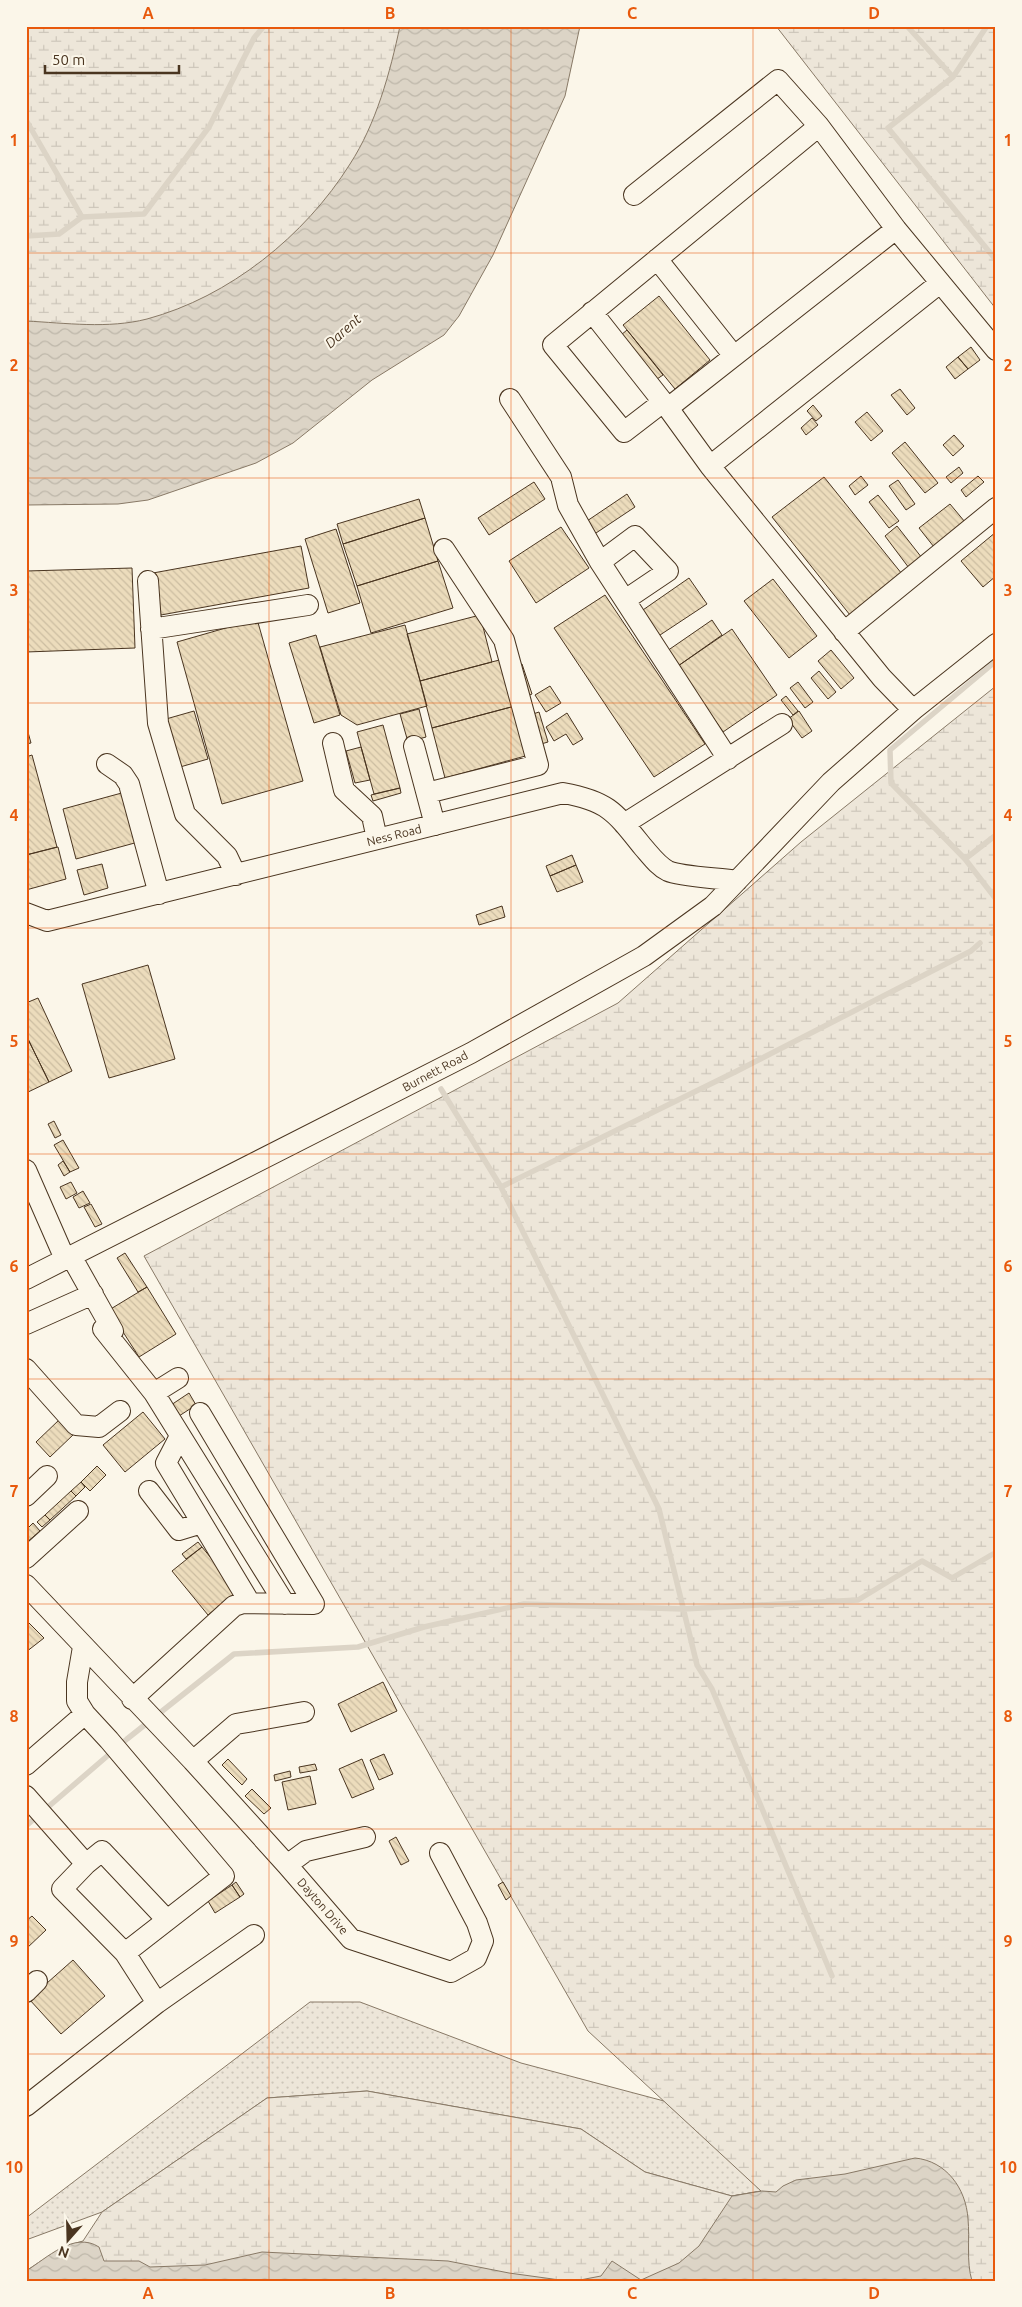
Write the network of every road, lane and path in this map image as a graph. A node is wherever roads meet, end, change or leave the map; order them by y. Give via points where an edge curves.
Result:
1 (819, 126) junction
2 (634, 195) dead end
3 (896, 229) junction
4 (657, 259) junction
5 (940, 283) junction
6 (592, 312) junction
7 (996, 350) edge
8 (734, 356) junction
9 (510, 399) dead end
10 (665, 405) junction
11 (710, 466) junction
12 (996, 508) edge
13 (444, 549) dead end
14 (600, 562) junction
15 (148, 581) dead end
16 (625, 600) junction
17 (308, 605) dead end
18 (151, 629) junction
19 (844, 632) junction
20 (996, 644) edge
21 (912, 710) junction
22 (782, 724) dead end
23 (334, 743) dead end
24 (414, 746) dead end
25 (728, 759) junction
26 (106, 764) dead end
27 (427, 793) junction
28 (624, 824) junction
29 (435, 825) junction
30 (377, 839) junction
31 (236, 875) junction
32 (737, 880) junction
33 (158, 894) junction
34 (26, 913) edge
35 (26, 1170) edge
36 (31, 1192) edge
37 (68, 1257) junction
38 (26, 1279) edge
39 (93, 1294) junction
40 (26, 1324) edge
41 (26, 1369) edge
42 (178, 1378) dead end
43 (154, 1393) junction
44 (120, 1411) dead end
45 (200, 1413) dead end
46 (180, 1436) junction
47 (47, 1476) dead end
48 (148, 1491) dead end
49 (26, 1496) edge
50 (78, 1511) dead end
51 (202, 1523) junction
52 (26, 1558) edge
53 (26, 1585) edge
54 (250, 1603) junction
55 (285, 1604) junction
56 (83, 1647) junction
57 (136, 1702) junction
58 (304, 1712) dead end
59 (85, 1714) junction
60 (193, 1762) junction
61 (26, 1765) edge
62 (30, 1800) edge
63 (365, 1837) dead end
64 (440, 1853) dead end
65 (86, 1864) junction
66 (287, 1865) junction
67 (167, 1920) junction
68 (254, 1935) dead end
69 (125, 1953) junction
70 (157, 2003) junction
71 (26, 2106) edge

1 - 2 street via 778,80
1 - 3 street
1 - 4 street
3 - 5 street
3 - 8 street
4 - 6 street
4 - 8 street
5 - 7 street
5 - 11 street
6 - 10 street
6 - 10 street via 552,344 624,432
8 - 10 street
9 - 14 street via 561,477 568,505
10 - 11 street
11 - 19 street
12 - 19 street
13 - 27 street via 504,640 538,765
14 - 16 street
14 - 16 street via 635,536 668,571
15 - 18 street
16 - 25 street
17 - 18 street
18 - 31 street via 158,723 185,814 227,856
19 - 21 street
20 - 21 street, Burnett Road
21 - 32 street, Burnett Road via 831,782
22 - 25 street
23 - 30 street via 344,790 372,816
24 - 27 street
25 - 28 street
26 - 33 street via 130,784
27 - 29 street
28 - 29 street, Ness Road via 607,807 587,798 563,793
28 - 32 street, Ness Road via 657,863 669,871
29 - 30 street, Ness Road
30 - 31 street, Ness Road
31 - 33 street, Ness Road
32 - 37 street, Burnett Road via 713,906 648,953 578,994 377,1102
33 - 34 street, Ness Road via 47,921
35 - 36 street
36 - 37 street
37 - 38 street, Burnett Road
37 - 39 street
39 - 40 street
39 - 43 street via 108,1330
41 - 44 street via 76,1425 99,1428
42 - 43 street
43 - 46 street
45 - 55 street via 314,1604
46 - 51 street via 166,1463
46 - 55 street
47 - 49 street
48 - 51 street via 179,1530
50 - 52 street
51 - 54 street
53 - 56 street
54 - 55 street
54 - 57 street via 234,1606
56 - 57 street
56 - 59 street via 77,1701
57 - 60 street, Dayton Drive
58 - 60 street via 236,1724
59 - 61 street
59 - 67 street via 224,1876
60 - 66 street, Dayton Drive
62 - 65 street
63 - 66 street via 306,1852
64 - 66 street, Dayton Drive via 483,1941 476,1958 451,1972 351,1939
65 - 67 street via 102,1850
65 - 69 street via 62,1889
67 - 69 street
68 - 70 street
69 - 70 street
70 - 71 street

